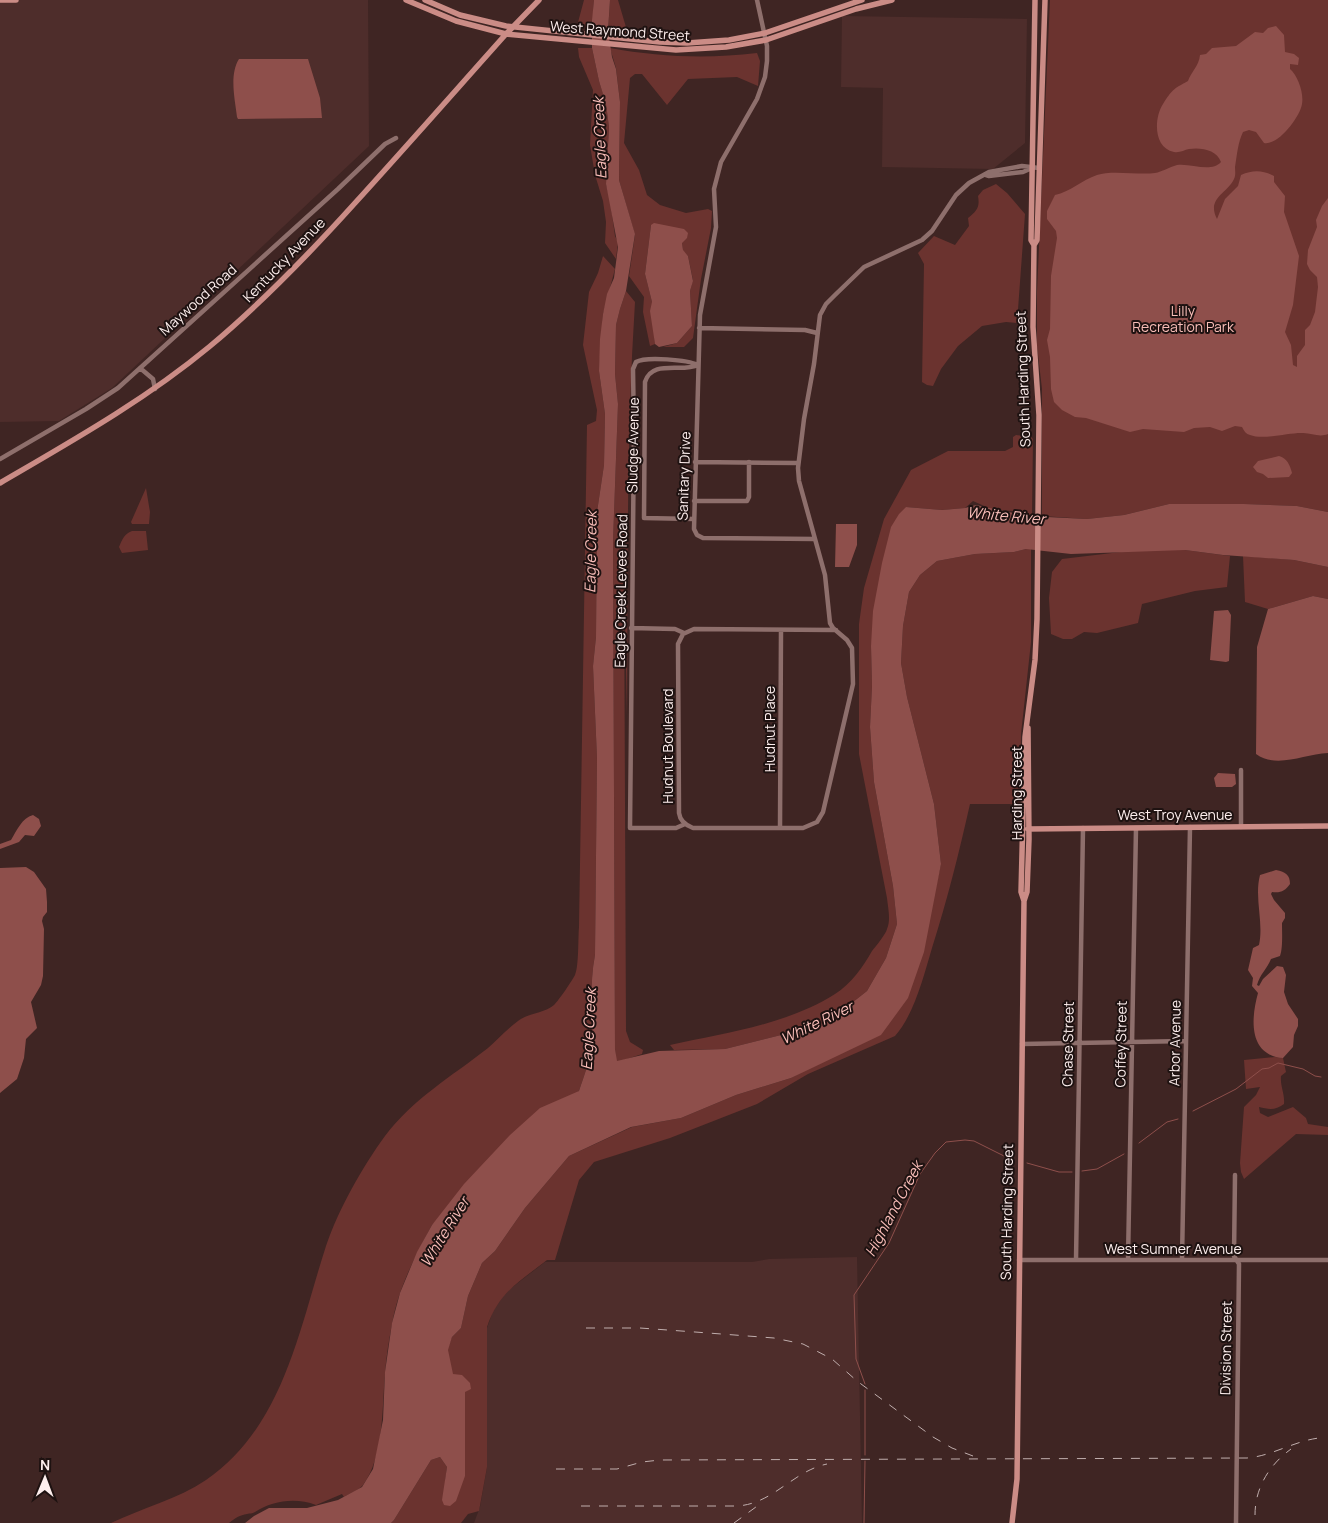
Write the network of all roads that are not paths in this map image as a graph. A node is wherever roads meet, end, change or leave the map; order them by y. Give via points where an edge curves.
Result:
1 (0, 0) edge
2 (9, 0) edge
3 (16, 0) edge
4 (406, 0) edge
5 (425, 0) edge
6 (539, 0) edge
7 (757, 0) edge
8 (862, 0) edge
9 (892, 0) edge
10 (1035, 0) edge
11 (1045, 0) edge
12 (512, 27) junction
13 (506, 34) junction
14 (765, 36) junction
15 (625, 42) junction
16 (1034, 58) junction
17 (1043, 59) junction
18 (396, 138) dead end
19 (1036, 168) junction
20 (699, 328) junction
21 (817, 332) junction
22 (698, 365) junction
23 (140, 368) junction
24 (155, 389) junction
25 (0, 459) edge
26 (695, 462) junction
27 (750, 462) junction
28 (798, 463) junction
29 (0, 483) edge
30 (694, 501) junction
31 (694, 519) junction
32 (815, 539) junction
33 (631, 628) junction
34 (781, 630) junction
35 (836, 630) junction
36 (684, 633) junction
37 (1028, 721) joint
38 (1241, 770) dead end
39 (685, 824) junction
40 (1328, 826) edge
41 (780, 827) junction
42 (1190, 827) junction
43 (1241, 827) junction
44 (1083, 828) junction
45 (1136, 828) junction
46 (1026, 829) junction
47 (1024, 901) joint
48 (1186, 1041) junction
49 (1133, 1042) junction
50 (1079, 1043) junction
51 (1022, 1044) junction
52 (1235, 1175) dead end
53 (1018, 1260) junction
54 (1076, 1260) junction
55 (1128, 1260) junction
56 (1182, 1260) junction
57 (1238, 1260) junction
58 (1328, 1260) edge
59 (1012, 1523) edge
60 (1236, 1523) edge

1 - 2 main road
2 - 3 main road
4 - 13 main road, West Raymond Street via 463,24
5 - 12 main road, West Raymond Street via 472,19
6 - 12 main road, Kentucky Avenue
7 - 14 street, Sanitary Drive
8 - 14 main road, West Raymond Street
9 - 14 main road, West Raymond Street
10 - 16 main road, South Harding Street
11 - 17 main road, South Harding Street
12 - 13 main road, Kentucky Avenue
12 - 15 main road, West Raymond Street
13 - 15 main road, West Raymond Street
13 - 24 main road, Kentucky Avenue via 286,278 231,329
14 - 15 main road, West Raymond Street via 695,43
14 - 20 street, Sanitary Drive via 767,64 761,90 724,155 716,179 716,227
16 - 17 main road
16 - 19 main road, South Harding Street
17 - 19 main road, South Harding Street
18 - 23 street, Maywood Road via 385,144
19 - 21 street via 973,180 958,192 922,240 864,267 826,304
19 - 37 main road, South Harding Street via 1037,240 1034,245 1032,319 1039,408 1036,647
20 - 21 street
20 - 22 street, Sanitary Drive
21 - 28 street
22 - 26 street, Sanitary Drive
22 - 31 street, Sludge Avenue via 654,370 647,376 645,388 644,518
22 - 33 street, Eagle Creek Levee Road via 690,361 644,359 636,362 633,368
23 - 24 street via 152,379
23 - 25 street, Maywood Road via 102,399
24 - 29 main road, Kentucky Avenue
26 - 27 street
26 - 30 street, Sanitary Drive
27 - 28 street
27 - 30 street via 748,500
28 - 32 street
30 - 31 street, Sanitary Drive
31 - 32 street, Sanitary Drive via 694,531 702,538
32 - 35 street via 826,580 830,623
33 - 36 street via 675,628
33 - 39 street, Eagle Creek Levee Road via 630,828 676,828
34 - 35 street
34 - 36 street via 694,628
34 - 41 street, Hudnut Place
35 - 41 street via 852,648 853,688 823,812 816,822 808,826
36 - 39 street, Hudnut Boulevard via 678,644 679,803 680,816
37 - 46 main road, Harding Street
38 - 43 street
39 - 41 street via 693,828
40 - 43 main road, West Troy Avenue
42 - 43 main road, West Troy Avenue
42 - 45 main road, West Troy Avenue
42 - 48 street, Arbor Avenue
44 - 45 main road, West Troy Avenue
44 - 46 main road, West Troy Avenue
44 - 50 street, Chase Street
45 - 49 street, Coffey Street
46 - 47 main road, Harding Street via 1028,892
47 - 51 main road, South Harding Street
48 - 49 street
48 - 56 street, Arbor Avenue
49 - 50 street
49 - 55 street, Coffey Street
50 - 51 street
50 - 54 street, Chase Street
51 - 53 main road, South Harding Street
52 - 57 street, Division Street via 1234,1256
53 - 54 street, West Sumner Avenue
53 - 59 main road, South Harding Street via 1017,1479
54 - 55 street, West Sumner Avenue
55 - 56 street, West Sumner Avenue
56 - 57 street, West Sumner Avenue
57 - 58 street, West Sumner Avenue
57 - 60 street, Division Street

